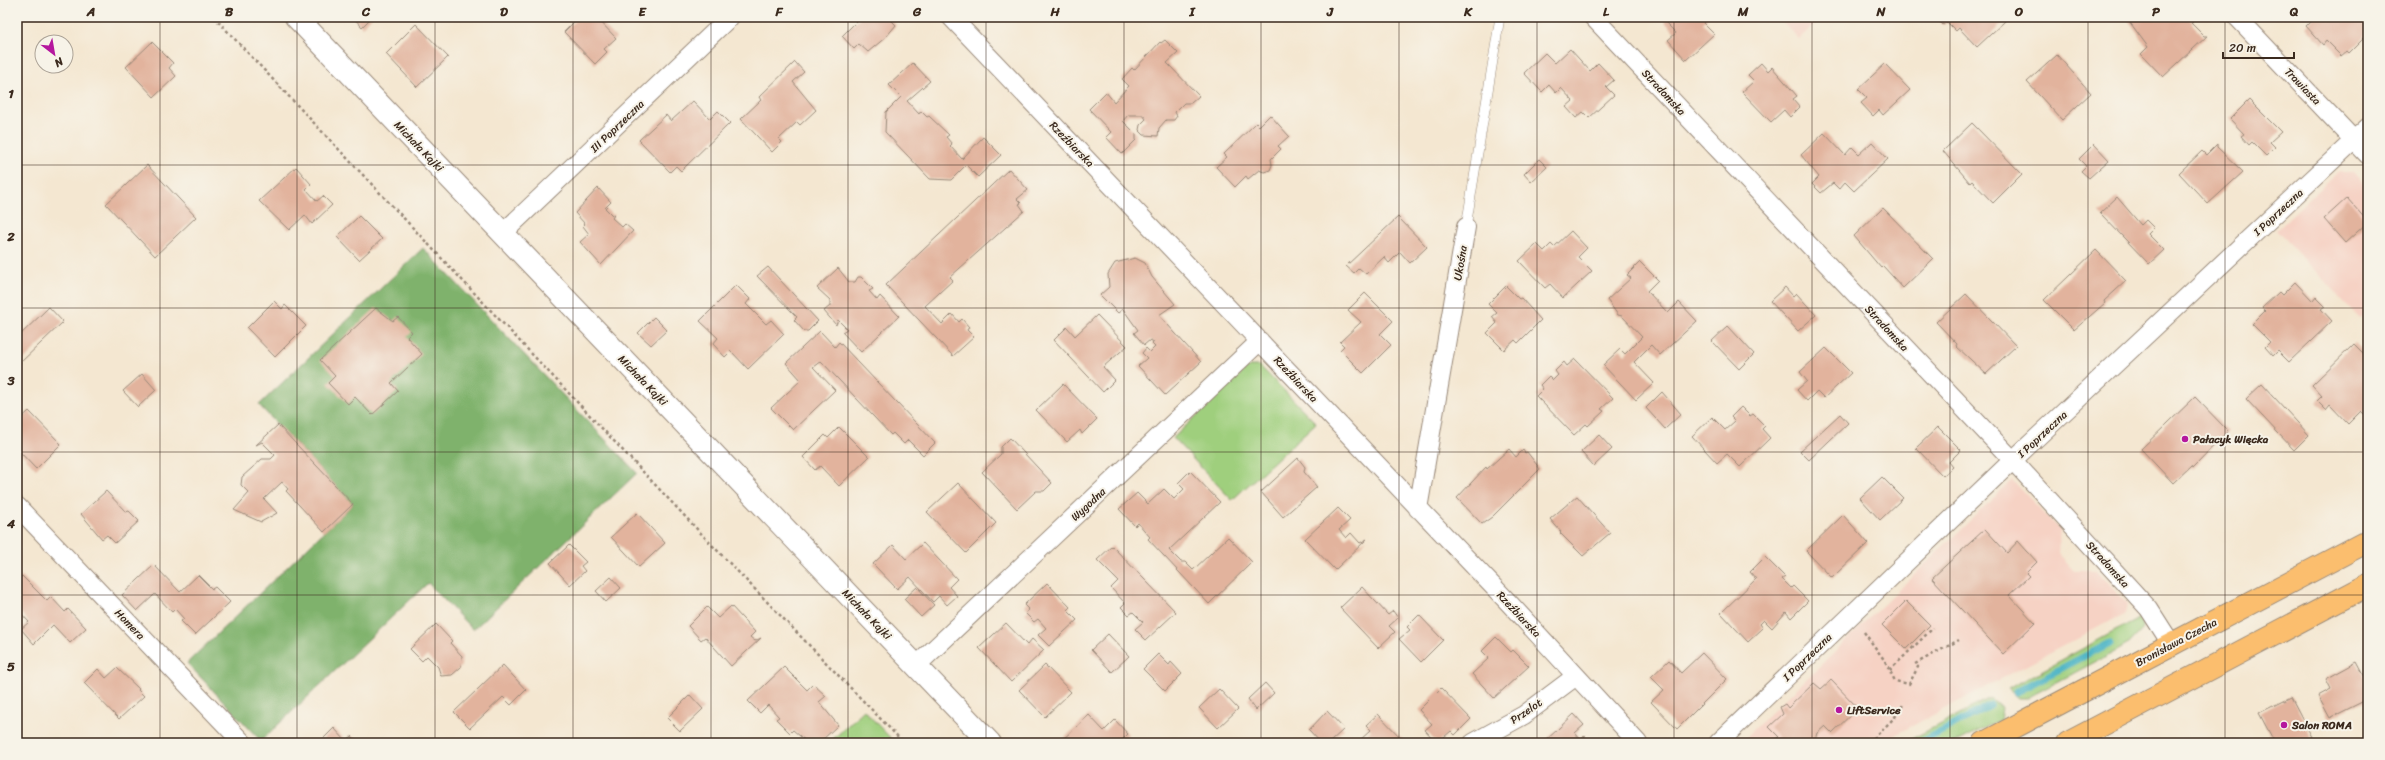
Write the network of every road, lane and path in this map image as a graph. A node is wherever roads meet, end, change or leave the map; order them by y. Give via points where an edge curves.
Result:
1 (214, 17) edge
2 (296, 17) edge
3 (730, 17) edge
4 (951, 17) edge
5 (1500, 17) edge
6 (2237, 17) edge
7 (1596, 18) edge
8 (2368, 127) edge
9 (2354, 140) junction
10 (2368, 155) edge
11 (1466, 227) joint
12 (503, 234) junction
13 (1260, 341) junction
14 (2013, 460) junction
15 (17, 506) edge
16 (1418, 509) junction
17 (2368, 541) edge
18 (2368, 585) edge
19 (1933, 628) dead end
20 (1868, 637) dead end
21 (1959, 640) dead end
22 (2172, 645) junction
23 (916, 666) junction
24 (1890, 670) junction
25 (1576, 676) junction
26 (1903, 705) dead end
27 (243, 743) edge
28 (904, 743) edge
29 (990, 743) edge
30 (1473, 743) edge
31 (1638, 743) edge
32 (1718, 743) edge
33 (1869, 743) edge
34 (1984, 743) edge
35 (2068, 743) edge

1 - 28 path via 712,545
2 - 12 street, Michała Kajki
3 - 12 street, III Poprzeczna
4 - 13 street, Rzeźbiarska
5 - 11 lane, Ukośna
6 - 9 street, Trawiasta
7 - 14 street, Stradomska
8 - 9 street, I Poprzeczna
9 - 10 street, Trawiasta
9 - 14 street, I Poprzeczna
11 - 16 street, Ukośna
12 - 23 street, Michała Kajki
13 - 16 street, Rzeźbiarska
13 - 23 street, Wygodna
14 - 22 street, Stradomska via 2149,609
14 - 32 street, I Poprzeczna
15 - 27 street, Homera
16 - 25 street, Rzeźbiarska
17 - 22 main road, Bronisława Czecha
18 - 35 main road
19 - 24 path
20 - 24 path
21 - 24 path via 1915,664 1918,667 1909,684 1895,681
22 - 34 main road, Bronisława Czecha
23 - 29 street, Michała Kajki
25 - 30 street, Przelot via 1524,715
25 - 31 street, Rzeźbiarska
26 - 33 path via 1895,717

